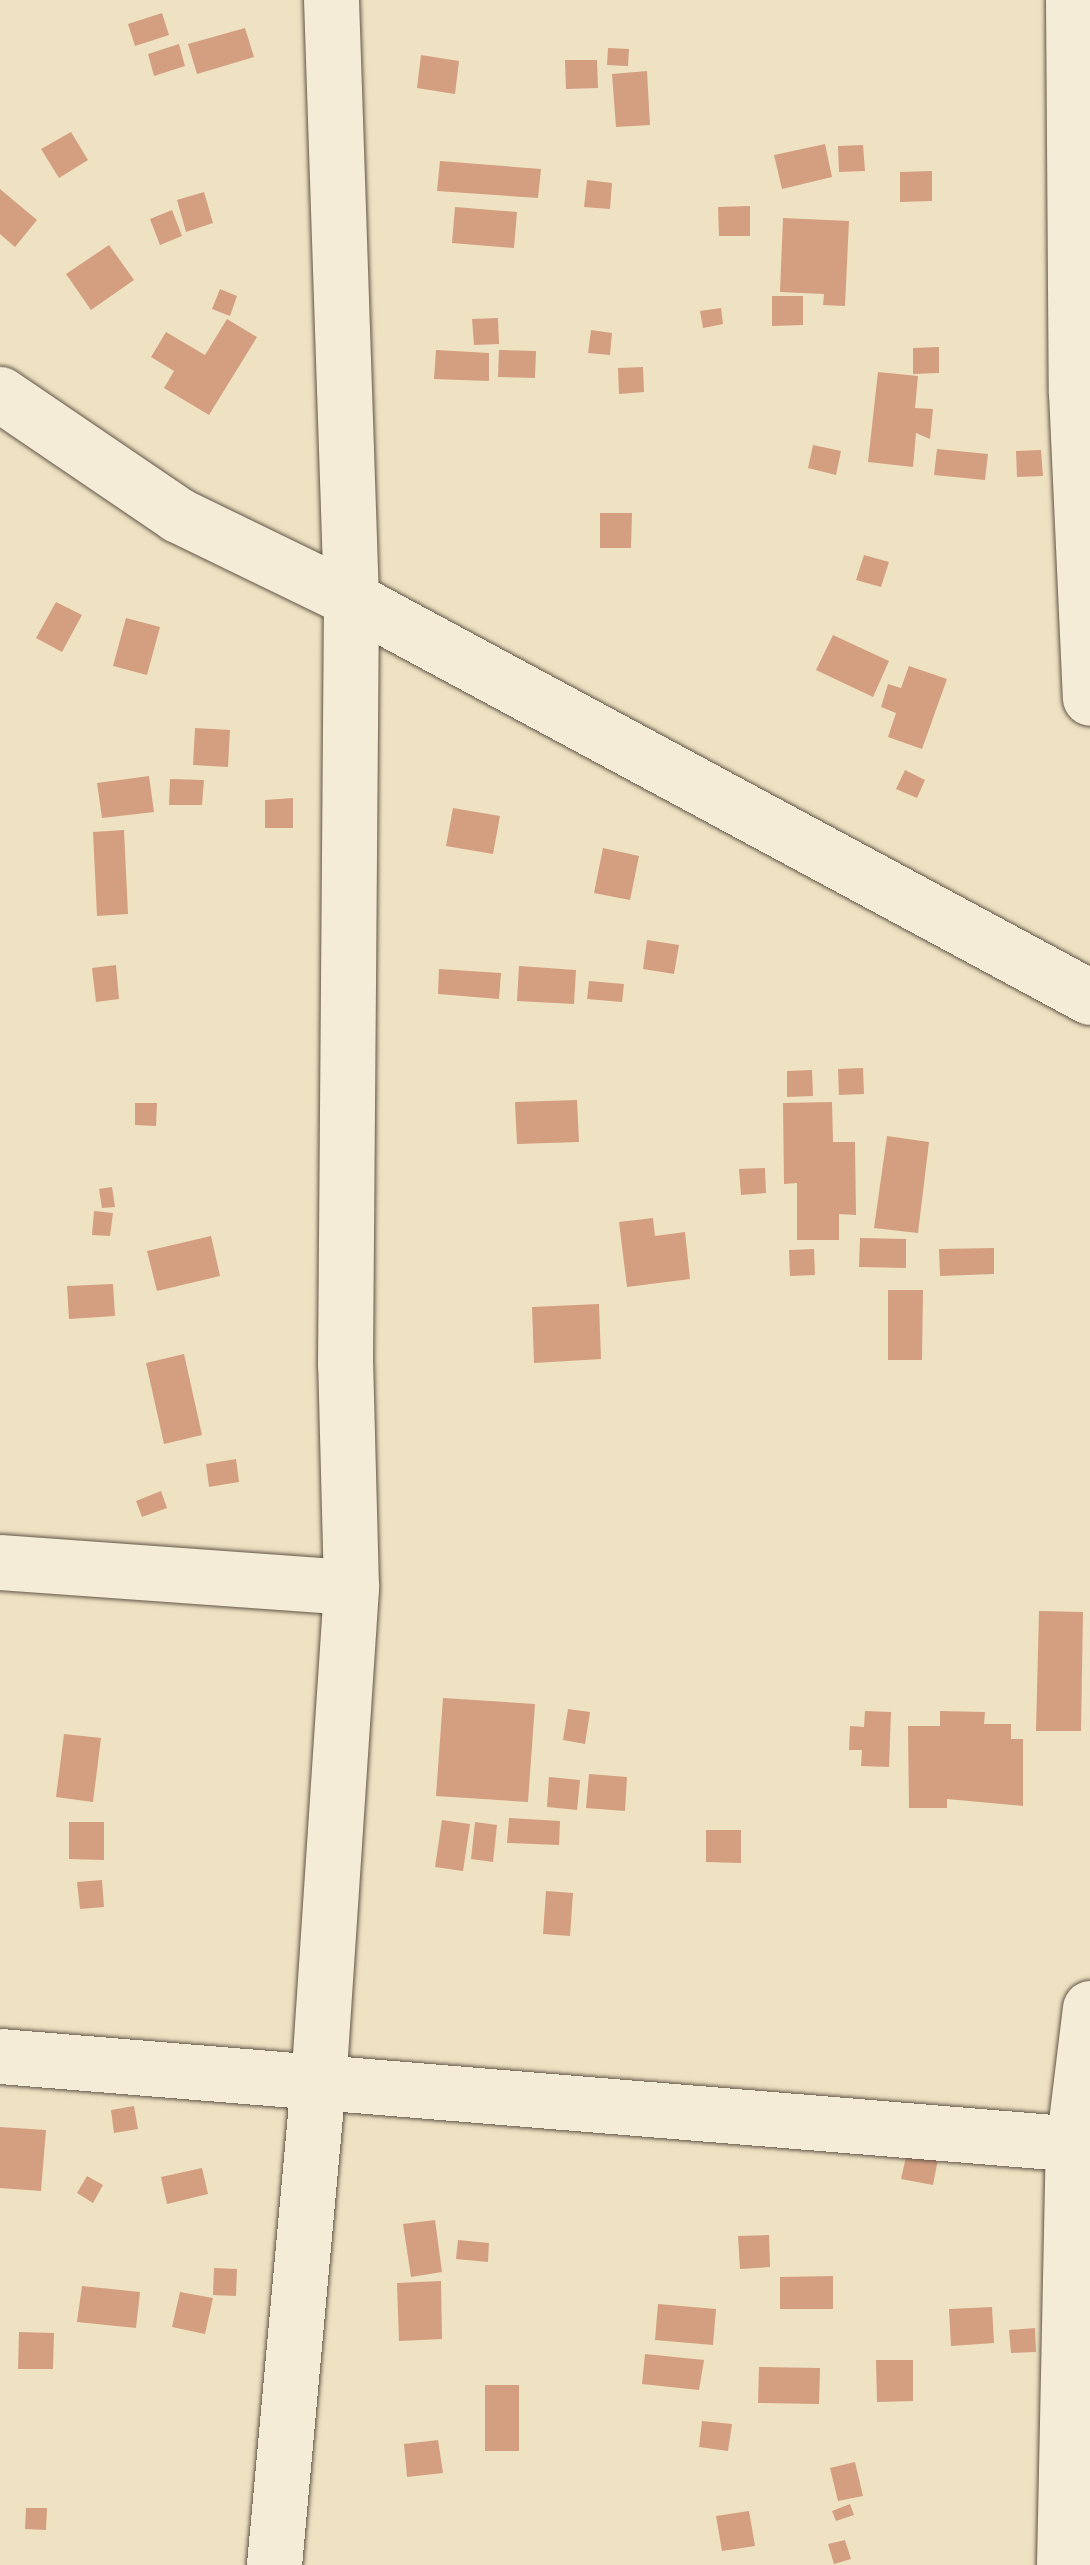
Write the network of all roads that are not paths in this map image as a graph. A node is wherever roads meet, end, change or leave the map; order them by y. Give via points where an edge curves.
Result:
1 (330, 0) edge
2 (1073, 0) edge
3 (1083, 392) edge
4 (0, 394) edge
5 (351, 598) junction
6 (1090, 698) edge
7 (1090, 997) edge
8 (0, 1562) edge
9 (351, 1587) junction
10 (1090, 2008) edge
11 (0, 2056) edge
12 (318, 2085) junction
13 (1082, 2146) edge
14 (274, 2565) edge
15 (1064, 2565) edge

1 - 5 street
2 - 3 street
3 - 6 street
4 - 5 street via 178,515
5 - 7 street
5 - 9 street via 345,1364
8 - 9 street
9 - 12 street
10 - 13 street
11 - 12 street
12 - 13 street
12 - 14 street
13 - 15 street

